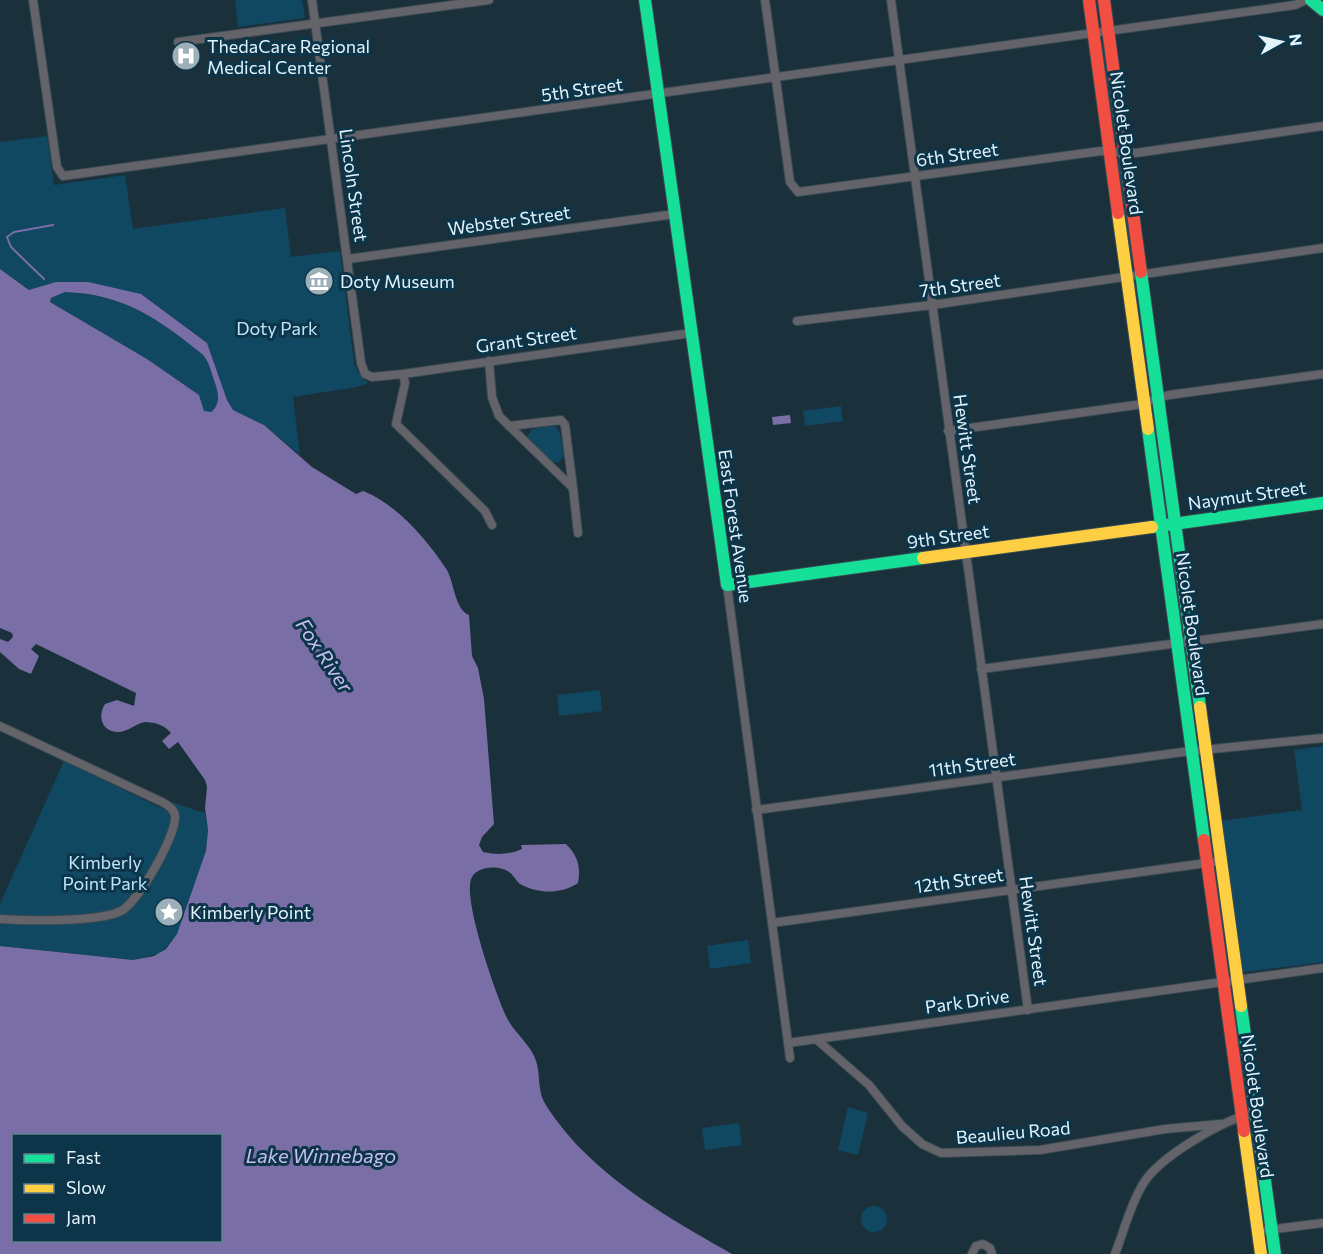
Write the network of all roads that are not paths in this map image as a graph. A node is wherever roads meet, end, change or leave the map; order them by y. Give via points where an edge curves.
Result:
1 (33, 0) edge
2 (312, 0) edge
3 (489, 0) edge
4 (645, 0) edge
5 (765, 0) edge
6 (891, 0) edge
7 (1089, 0) edge
8 (1104, 0) edge
9 (1305, 0) edge
10 (1311, 0) edge
11 (1323, 10) edge
12 (315, 23) junction
13 (1108, 32) junction
14 (1093, 34) junction
15 (178, 42) dead end
16 (899, 61) junction
17 (776, 78) junction
18 (658, 95) junction
19 (1323, 126) edge
20 (331, 140) junction
21 (1111, 150) junction
22 (1124, 151) junction
23 (915, 177) junction
24 (675, 214) junction
25 (1323, 248) edge
26 (348, 259) junction
27 (1141, 274) junction
28 (1127, 278) junction
29 (932, 305) junction
30 (797, 321) dead end
31 (692, 333) junction
32 (489, 361) junction
33 (365, 374) joint
34 (403, 374) junction
35 (1323, 374) edge
36 (1159, 399) junction
37 (1144, 403) junction
38 (509, 426) junction
39 (948, 431) junction
40 (573, 488) junction
41 (1323, 503) edge
42 (1175, 523) junction
43 (492, 525) dead end
44 (1160, 525) junction
45 (578, 533) dead end
46 (965, 552) junction
47 (727, 585) junction
48 (1323, 624) edge
49 (1191, 641) junction
50 (1176, 643) junction
51 (981, 669) junction
52 (0, 726) edge
53 (1323, 738) edge
54 (1193, 751) junction
55 (1207, 751) junction
56 (996, 777) junction
57 (756, 810) junction
58 (1221, 861) junction
59 (1207, 863) junction
60 (1012, 890) junction
61 (0, 919) edge
62 (772, 923) junction
63 (1323, 968) edge
64 (1237, 980) junction
65 (1223, 982) junction
66 (1028, 1010) junction
67 (816, 1039) junction
68 (788, 1043) junction
69 (790, 1058) dead end
70 (1256, 1113) junction
71 (1241, 1115) junction
72 (1221, 1124) junction
73 (1323, 1223) edge
74 (1271, 1230) junction
75 (1258, 1232) junction
76 (972, 1254) edge
77 (992, 1254) edge
78 (1115, 1254) edge
79 (1261, 1254) edge
80 (1275, 1254) edge

1 - 20 street, 5th Street via 60,175
2 - 12 street, Lincoln Street
3 - 12 street
4 - 18 street, East Forest Avenue
5 - 17 street
6 - 16 street, Hewitt Street
7 - 14 street, Nicolet Boulevard
8 - 13 street, Nicolet Boulevard
9 - 13 street, 5th Street
10 - 11 street
12 - 15 street
12 - 20 street, Lincoln Street
13 - 14 street, 5th Street
13 - 22 street, Nicolet Boulevard
14 - 16 street, 5th Street
14 - 21 street, Nicolet Boulevard
16 - 17 street, 5th Street
16 - 23 street, Hewitt Street
17 - 18 street, 5th Street
17 - 23 street, 6th Street via 790,182 795,190
18 - 20 street, 5th Street
18 - 24 street, East Forest Avenue
19 - 22 street, 6th Street via 1136,153
20 - 26 street, Lincoln Street
21 - 22 street, 6th Street
21 - 23 street, 6th Street
21 - 28 street, Nicolet Boulevard
22 - 27 street, Nicolet Boulevard
23 - 29 street, Hewitt Street
24 - 26 street, Webster Street
24 - 31 street, East Forest Avenue
25 - 27 street, 7th Street
26 - 33 street, Lincoln Street
27 - 28 street, 7th Street
27 - 36 street, Nicolet Boulevard
28 - 29 street, 7th Street
28 - 37 street, Nicolet Boulevard
29 - 30 street, 7th Street
29 - 39 street, Hewitt Street
31 - 32 street, Grant Street
31 - 47 street, East Forest Avenue
32 - 34 street, Grant Street
32 - 38 street via 494,405
33 - 34 street, Grant Street
34 - 43 street via 396,424 485,511
35 - 36 street
36 - 37 street
36 - 42 street, Nicolet Boulevard
37 - 39 street
37 - 44 street, Nicolet Boulevard
38 - 40 street
38 - 40 street via 561,420 565,425
39 - 46 street, Hewitt Street
40 - 45 street
41 - 42 street, Naymut Street
42 - 44 street, 9th Street
42 - 49 street, Nicolet Boulevard
44 - 46 street, 9th Street
44 - 50 street, Nicolet Boulevard
46 - 47 street, 9th Street
46 - 51 street, Hewitt Street
47 - 57 street, East Forest Avenue
48 - 49 street
49 - 50 street
49 - 55 street, Nicolet Boulevard
50 - 51 street
50 - 54 street, Nicolet Boulevard
51 - 56 street, Hewitt Street
52 - 61 street via 138,789 169,806 175,814 170,836 144,885 134,901 121,911 96,917
53 - 55 street, 11th Street
54 - 55 street, 11th Street
54 - 56 street, 11th Street
54 - 59 street, Nicolet Boulevard
55 - 58 street, Nicolet Boulevard
56 - 57 street, 11th Street
56 - 60 street, Hewitt Street
57 - 62 street, East Forest Avenue
58 - 59 street, 12th Street
58 - 64 street, Nicolet Boulevard
59 - 60 street, 12th Street
59 - 65 street, Nicolet Boulevard
60 - 62 street, 12th Street
60 - 66 street, Hewitt Street
62 - 68 street, East Forest Avenue
63 - 64 street, Park Drive
64 - 65 street, Park Drive
64 - 70 street, Nicolet Boulevard
65 - 66 street, Park Drive
65 - 71 street, Nicolet Boulevard
66 - 67 street, Park Drive
67 - 68 street, Park Drive
67 - 72 street, Beaulieu Road via 869,1085 902,1126 922,1144 941,1153 1040,1150 1165,1129
68 - 69 street, East Forest Avenue
70 - 71 street
70 - 74 street, Nicolet Boulevard
71 - 72 street
71 - 75 street, Nicolet Boulevard
72 - 78 street via 1146,1179
73 - 74 street
74 - 75 street
74 - 80 street, Nicolet Boulevard
75 - 79 street, Nicolet Boulevard
76 - 77 street via 975,1246 983,1244

